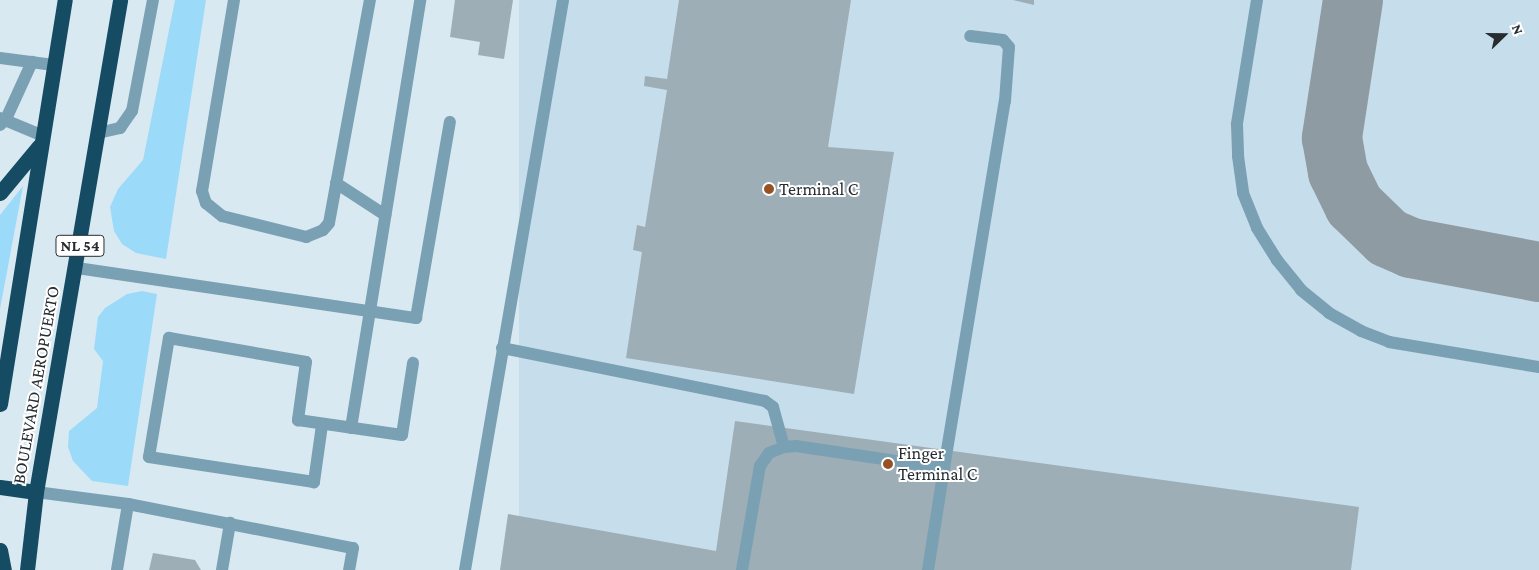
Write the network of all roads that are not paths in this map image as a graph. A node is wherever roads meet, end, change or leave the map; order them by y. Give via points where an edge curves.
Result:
1 (64, 0) edge
2 (120, 0) edge
3 (154, 0) edge
4 (234, 0) edge
5 (370, 0) edge
6 (420, 0) edge
7 (562, 0) edge
8 (1257, 0) edge
9 (970, 36) dead end
10 (0, 58) edge
11 (32, 62) junction
12 (54, 65) junction
13 (2, 121) edge
14 (450, 122) dead end
15 (98, 134) junction
16 (40, 140) junction
17 (336, 183) junction
18 (0, 193) edge
19 (385, 215) junction
20 (77, 268) junction
21 (368, 312) junction
22 (502, 348) junction
23 (414, 364) dead end
24 (1539, 368) edge
25 (0, 404) edge
26 (322, 425) junction
27 (351, 428) junction
28 (784, 446) junction
29 (944, 468) junction
30 (0, 487) edge
31 (36, 492) junction
32 (128, 504) junction
33 (230, 523) junction
34 (0, 550) edge
35 (4, 570) edge
36 (27, 570) edge
37 (117, 570) edge
38 (222, 570) edge
39 (349, 570) edge
40 (465, 570) edge
41 (742, 570) edge
42 (928, 570) edge

1 - 12 highway, BOULEVARD AEROPUERTO
2 - 15 highway, BOULEVARD AEROPUERTO / NL 54
3 - 15 lane via 132,111 120,128
4 - 17 lane via 202,191 206,202 222,216 306,237 323,230 329,223
5 - 17 lane
6 - 19 lane
7 - 22 lane
8 - 24 lane via 1237,124 1238,156 1243,193 1277,260 1301,290 1329,313 1361,331 1389,342
9 - 29 lane via 1003,40 1009,47 1003,110
10 - 11 lane
11 - 12 lane
11 - 13 lane
12 - 16 highway, BOULEVARD AEROPUERTO
13 - 16 lane
14 - 21 lane via 416,318
15 - 20 highway, BOULEVARD AEROPUERTO / NL 54
16 - 18 highway
16 - 25 highway, BOULEVARD AEROPUERTO
17 - 19 lane
19 - 21 lane
20 - 21 lane
20 - 31 highway, BOULEVARD AEROPUERTO / NL 54
21 - 27 lane
22 - 28 lane via 765,401 773,407
22 - 40 lane
23 - 27 lane via 402,435
26 - 26 lane via 298,420 306,362 169,338 149,457 314,482
26 - 27 lane
28 - 29 lane
28 - 41 lane via 769,453 760,466
29 - 42 lane
30 - 31 highway
31 - 32 lane
31 - 36 highway, BOULEVARD AEROPUERTO / NL 54
32 - 33 lane
32 - 37 lane
33 - 38 lane
33 - 39 lane via 353,548
34 - 35 highway

